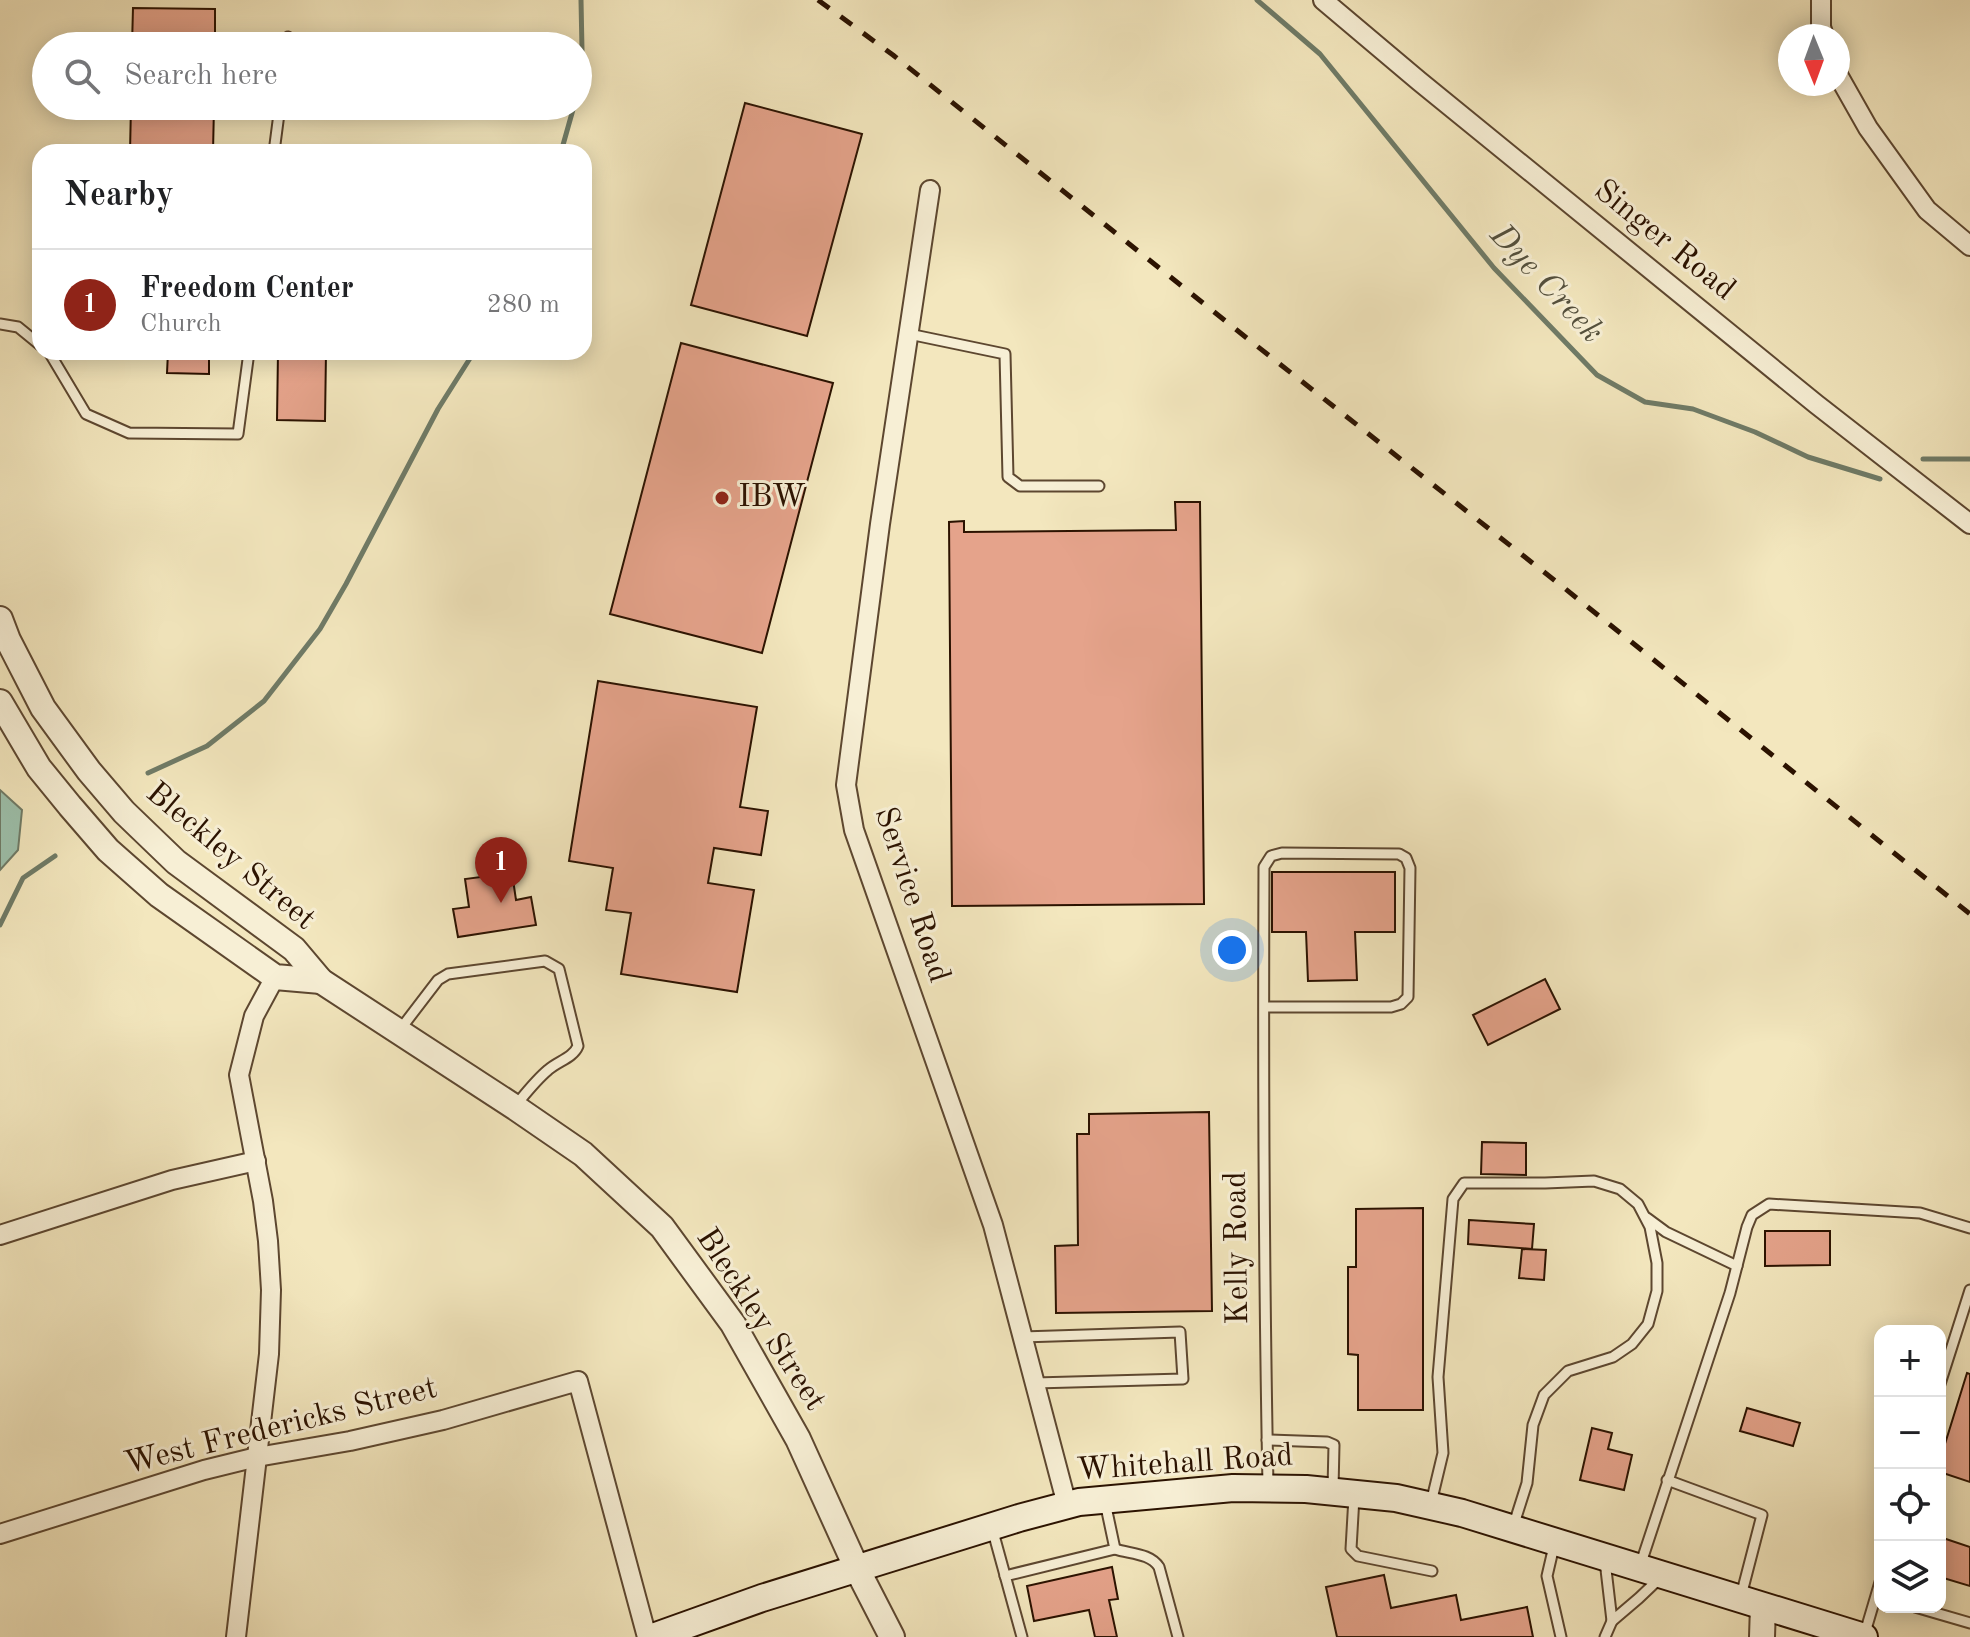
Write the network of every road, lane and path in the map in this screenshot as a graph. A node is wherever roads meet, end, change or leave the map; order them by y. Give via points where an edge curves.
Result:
1 (1323, 0) edge
2 (1821, 0) edge
3 (1821, 24) edge
4 (1850, 96) edge
5 (278, 120) edge
6 (275, 144) edge
7 (930, 190) dead end
8 (1970, 246) edge
9 (0, 324) edge
10 (909, 334) junction
11 (32, 338) edge
12 (54, 360) edge
13 (248, 360) edge
14 (1099, 486) dead end
15 (1970, 524) edge
16 (0, 619) edge
17 (0, 702) edge
18 (275, 977) junction
19 (321, 981) junction
20 (1264, 1007) junction
21 (399, 1031) junction
22 (514, 1107) junction
23 (256, 1161) junction
24 (1644, 1216) junction
25 (1970, 1228) edge
26 (0, 1235) edge
27 (1737, 1266) junction
28 (1970, 1290) edge
29 (1022, 1337) junction
30 (1946, 1365) edge
31 (1035, 1383) junction
32 (1267, 1440) junction
33 (257, 1457) junction
34 (1667, 1480) junction
35 (1268, 1489) junction
36 (1343, 1493) junction
37 (1105, 1500) junction
38 (1067, 1505) junction
39 (1430, 1506) junction
40 (992, 1527) junction
41 (1513, 1529) junction
42 (0, 1534) edge
43 (1555, 1542) junction
44 (1115, 1549) junction
45 (1605, 1558) junction
46 (857, 1569) junction
47 (1432, 1571) dead end
48 (1650, 1572) junction
49 (1005, 1576) junction
50 (1751, 1603) junction
51 (1874, 1608) edge
52 (1936, 1613) edge
53 (1612, 1621) junction
54 (1970, 1623) edge
55 (236, 1637) edge
56 (650, 1637) edge
57 (892, 1637) edge
58 (1022, 1637) edge
59 (1178, 1637) edge
60 (1561, 1637) edge
61 (1605, 1637) edge
62 (1762, 1637) edge
63 (1864, 1637) edge

1 - 15 street, Singer Road
2 - 3 street
4 - 8 street via 1927,210
5 - 6 lane
7 - 10 street, Service Road
9 - 11 lane via 18,327
10 - 14 lane via 1005,354 1008,477 1020,486
10 - 29 street, Service Road via 846,785 854,830 993,1225
12 - 13 lane via 86,414 129,433 238,434
16 - 19 street, Bleckley Street via 43,708 124,812 176,862 294,949
17 - 18 street, Bleckley Street via 39,768 108,850 159,895
18 - 19 street, Bleckley Street
18 - 23 street via 254,1016 239,1075
19 - 21 street, Bleckley Street
20 - 20 lane, Kelly Road via 1264,867 1271,856 1406,858 1408,997 1391,1007
20 - 32 lane, Kelly Road
21 - 22 street, Bleckley Street
21 - 22 lane via 448,974 552,964 559,969 578,1046
22 - 46 street, Bleckley Street via 583,1154 662,1227 733,1324 798,1439
23 - 26 street via 172,1180
23 - 33 street via 271,1290
24 - 27 lane
24 - 39 lane via 1620,1189 1594,1181 1464,1183 1453,1199 1438,1377 1443,1453
24 - 41 lane via 1657,1263 1657,1291 1648,1324 1613,1357 1568,1371 1544,1395
25 - 27 lane via 1920,1213 1769,1204 1752,1215
27 - 34 lane
28 - 30 lane
29 - 31 street, Service Road
29 - 31 lane via 1180,1332 1183,1379
31 - 38 street, Service Road
32 - 35 lane, Kelly Road
32 - 36 lane via 1334,1445
33 - 42 street, West Fredericks Street
33 - 55 street
33 - 56 street, West Fredericks Street via 443,1420 578,1381
34 - 48 lane
34 - 50 lane via 1762,1515
35 - 36 main road, Whitehall Road
35 - 37 main road, Whitehall Road
36 - 39 main road, Whitehall Road
36 - 47 lane via 1351,1549 1358,1556
37 - 38 main road, Whitehall Road
37 - 44 lane
38 - 40 main road, Whitehall Road
39 - 41 main road, Whitehall Road
40 - 46 main road, Whitehall Road
40 - 49 lane
41 - 43 main road, Whitehall Road
43 - 45 main road, Whitehall Road
43 - 60 lane via 1547,1576
44 - 49 lane
44 - 59 lane via 1155,1561
45 - 48 main road, Whitehall Road
45 - 53 lane
46 - 56 main road, Whitehall Road
46 - 57 street, Bleckley Street
48 - 50 main road, Whitehall Road
48 - 53 lane via 1639,1598
49 - 58 lane
50 - 62 street
50 - 63 main road, Whitehall Road
51 - 63 lane
52 - 54 lane
53 - 61 lane

